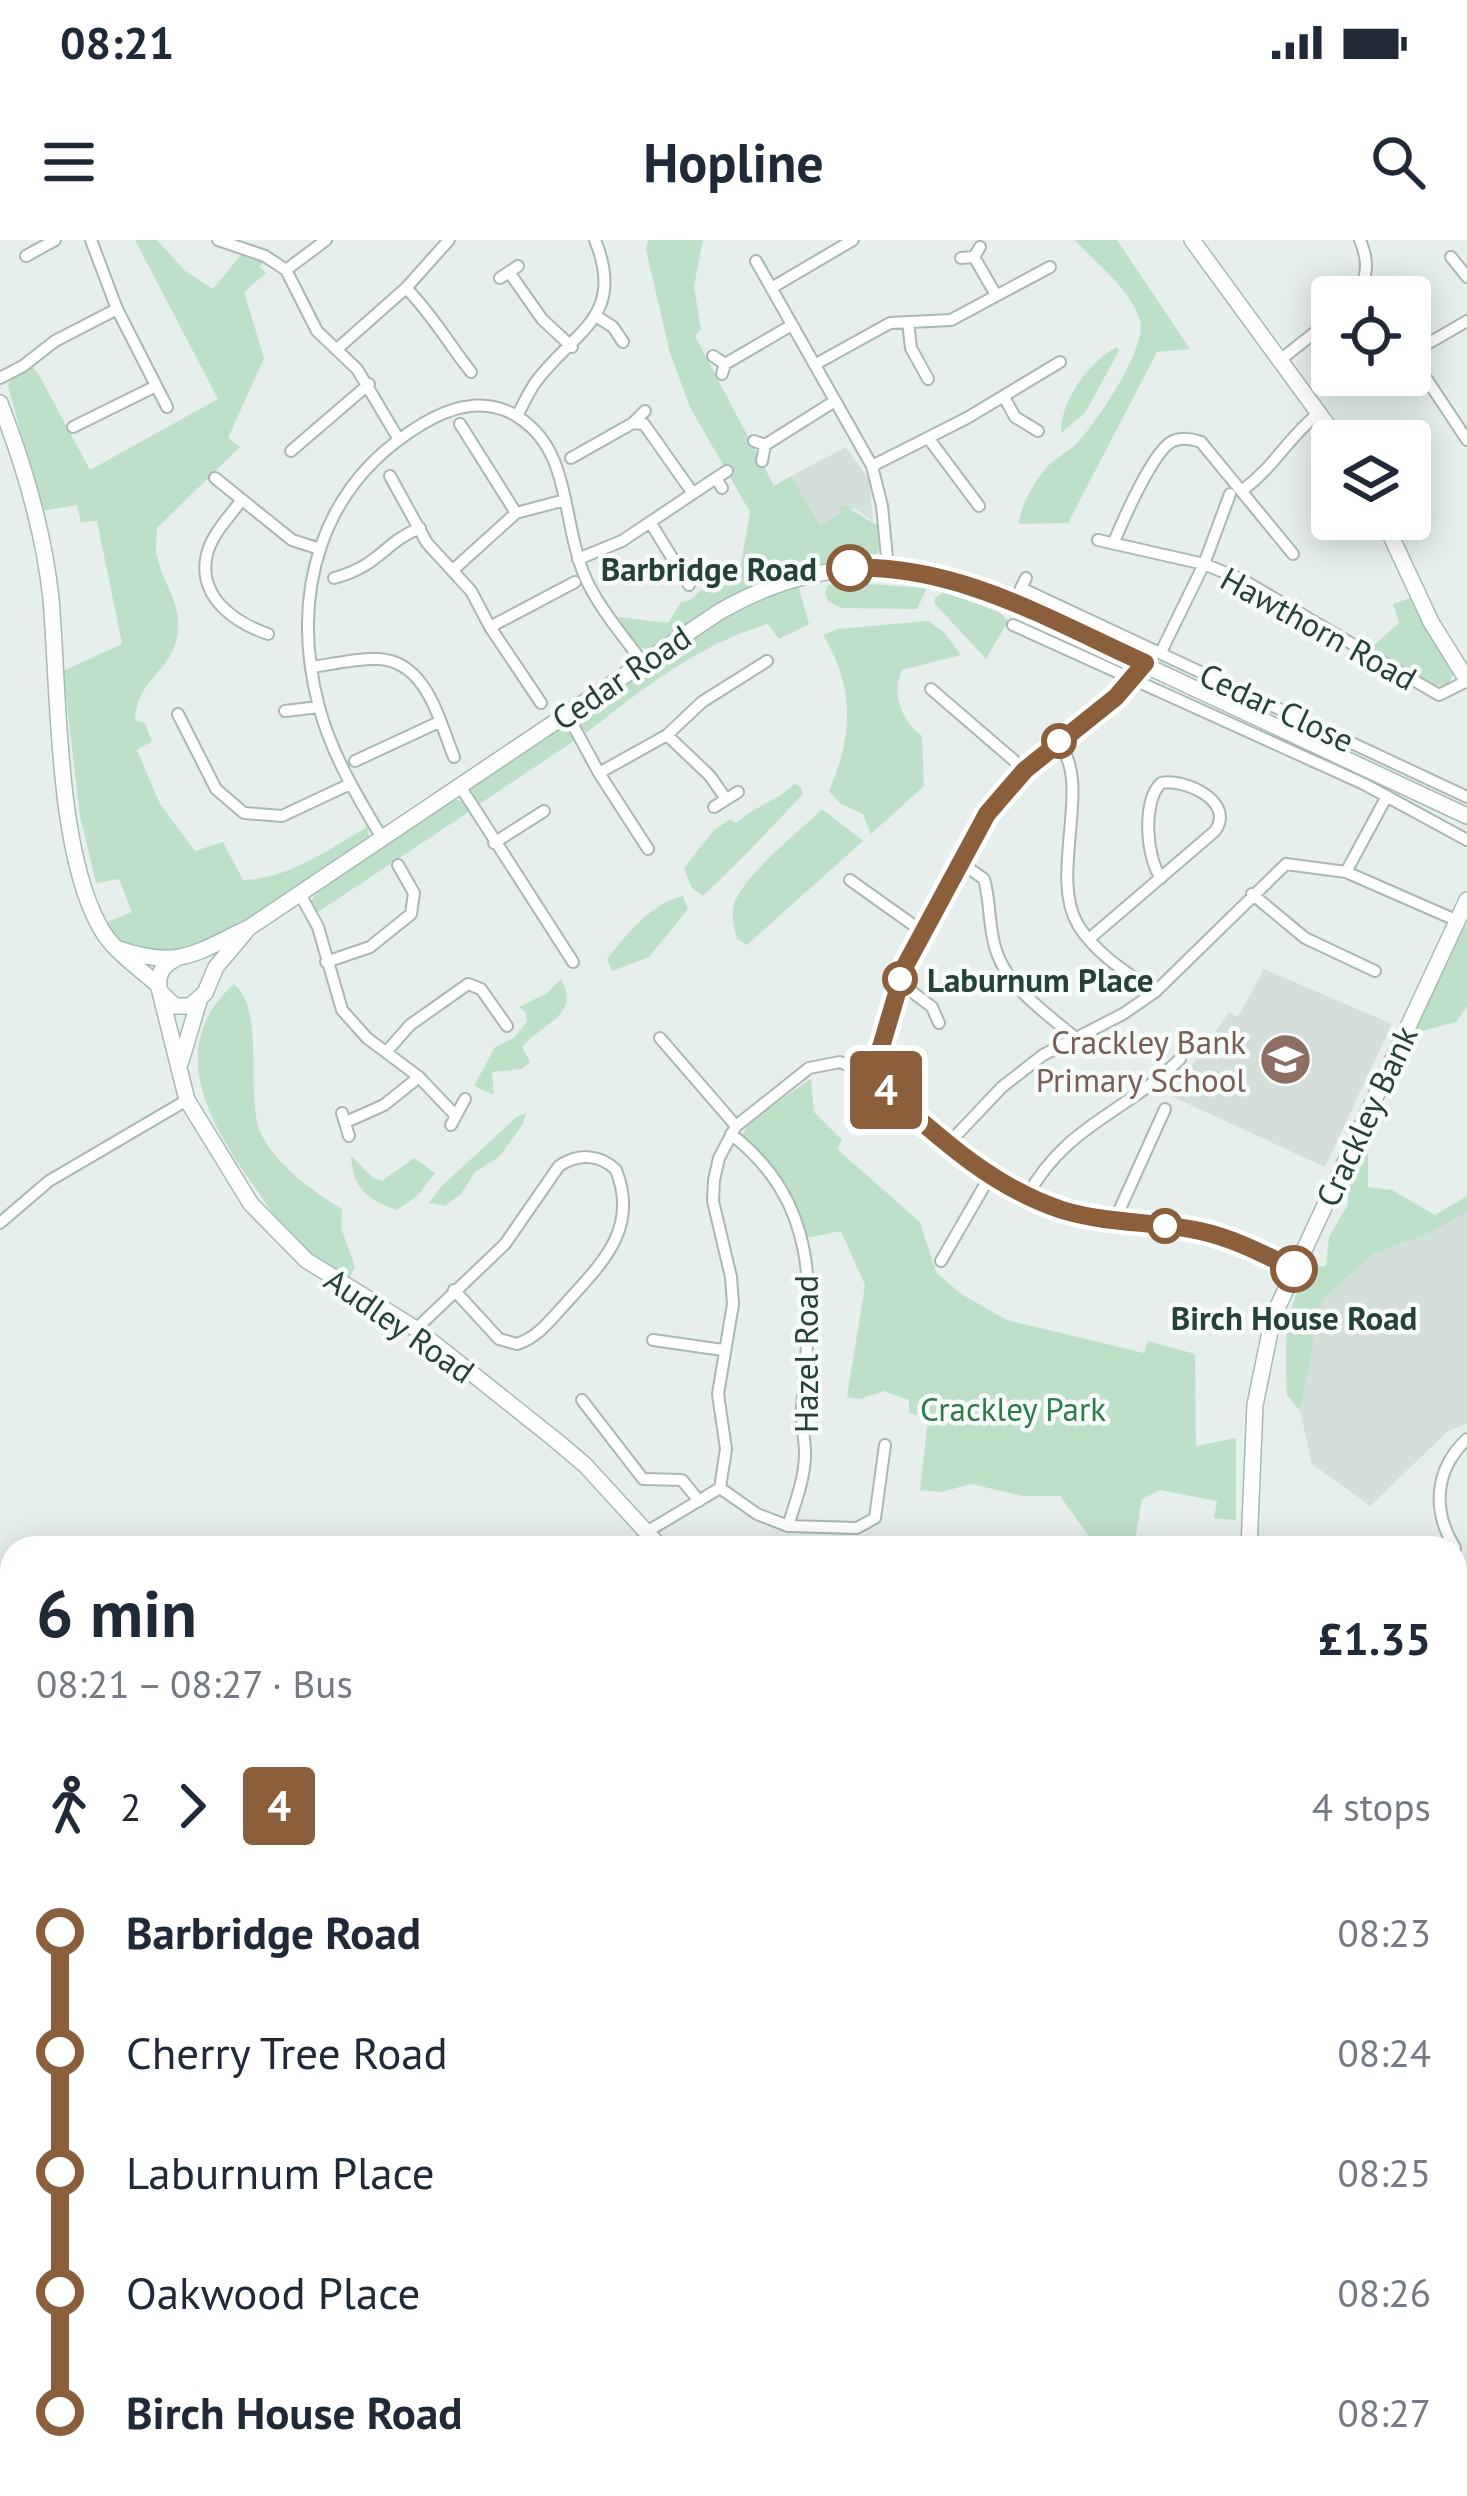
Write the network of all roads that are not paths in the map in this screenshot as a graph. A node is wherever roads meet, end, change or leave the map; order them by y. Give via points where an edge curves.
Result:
1 (55, 240) edge
2 (92, 240) edge
3 (218, 240) edge
4 (326, 240) edge
5 (449, 240) edge
6 (1192, 240) edge
7 (1360, 240) edge
8 (598, 241) edge
9 (848, 241) edge
10 (972, 254) dead end
11 (26, 255) dead end
12 (1451, 257) dead end
13 (756, 261) dead end
14 (286, 270) junction
15 (509, 272) dead end
16 (1048, 272) dead end
17 (1364, 276) edge
18 (1467, 278) edge
19 (773, 287) junction
20 (406, 288) junction
21 (996, 295) junction
22 (117, 309) junction
23 (596, 316) junction
24 (1467, 321) edge
25 (908, 322) junction
26 (793, 325) junction
27 (1311, 336) edge
28 (623, 342) dead end
29 (1431, 342) edge
30 (572, 347) junction
31 (337, 349) junction
32 (713, 356) dead end
33 (1280, 360) junction
34 (816, 364) junction
35 (1056, 369) dead end
36 (927, 370) dead end
37 (471, 377) dead end
38 (0, 378) edge
39 (369, 384) junction
40 (1431, 386) edge
41 (154, 387) junction
42 (1004, 397) junction
43 (835, 401) junction
44 (0, 403) edge
45 (166, 407) dead end
46 (645, 411) dead end
47 (1320, 412) junction
48 (517, 416) junction
49 (1326, 420) edge
50 (633, 423) junction
51 (73, 428) dead end
52 (467, 428) dead end
53 (1038, 431) dead end
54 (398, 438) junction
55 (929, 439) junction
56 (1467, 440) edge
57 (291, 451) dead end
58 (572, 458) dead end
59 (762, 460) dead end
60 (872, 466) junction
61 (390, 476) dead end
62 (215, 478) dead end
63 (722, 479) dead end
64 (1244, 489) junction
65 (692, 492) junction
66 (565, 500) junction
67 (241, 501) junction
68 (1230, 501) dead end
69 (979, 506) dead end
70 (516, 513) junction
71 (650, 521) junction
72 (420, 528) junction
73 (1098, 540) dead end
74 (1393, 540) edge
75 (1114, 542) junction
76 (320, 549) junction
77 (1293, 554) dead end
78 (578, 559) junction
79 (1204, 564) junction
80 (888, 568) junction
81 (453, 570) junction
82 (334, 578) dead end
83 (574, 582) dead end
84 (1024, 583) dead end
85 (689, 585) dead end
86 (1019, 624) dead end
87 (490, 627) junction
88 (268, 634) dead end
89 (1162, 652) junction
90 (767, 662) dead end
91 (643, 663) junction
92 (1145, 663) junction
93 (312, 667) junction
94 (1133, 680) junction
95 (1467, 681) edge
96 (937, 689) dead end
97 (540, 694) dead end
98 (319, 706) junction
99 (281, 711) dead end
100 (566, 714) junction
101 (439, 722) junction
102 (178, 723) dead end
103 (1298, 726) junction
104 (667, 735) junction
105 (1058, 742) junction
106 (454, 757) dead end
107 (355, 761) dead end
108 (1025, 770) junction
109 (598, 773) junction
110 (350, 784) junction
111 (460, 786) junction
112 (1387, 796) junction
113 (1467, 797) edge
114 (715, 807) dead end
115 (544, 811) dead end
116 (1467, 816) edge
117 (1465, 835) edge
118 (382, 838) junction
119 (494, 843) junction
120 (648, 849) dead end
121 (960, 862) junction
122 (1346, 872) junction
123 (399, 875) dead end
124 (1161, 878) junction
125 (850, 880) dead end
126 (300, 894) junction
127 (1252, 894) junction
128 (1467, 900) edge
129 (1458, 921) junction
130 (250, 927) junction
131 (923, 932) junction
132 (1089, 939) junction
133 (116, 948) junction
134 (182, 958) junction
135 (326, 962) junction
136 (573, 962) dead end
137 (1375, 971) dead end
138 (898, 982) junction
139 (159, 989) junction
140 (1155, 992) junction
141 (203, 994) junction
142 (939, 1024) dead end
143 (507, 1026) dead end
144 (1073, 1036) junction
145 (660, 1038) dead end
146 (388, 1050) junction
147 (1180, 1060) dead end
148 (179, 1070) junction
149 (866, 1073) junction
150 (419, 1077) junction
151 (465, 1099) dead end
152 (187, 1100) junction
153 (1166, 1109) dead end
154 (734, 1130) junction
155 (349, 1136) dead end
156 (948, 1144) junction
157 (990, 1176) junction
158 (1027, 1196) junction
159 (1114, 1222) junction
160 (0, 1223) edge
161 (941, 1261) dead end
162 (1294, 1269) junction
163 (454, 1290) junction
164 (416, 1329) junction
165 (653, 1340) dead end
166 (723, 1350) junction
167 (582, 1400) dead end
168 (1467, 1439) edge
169 (885, 1445) dead end
170 (720, 1488) junction
171 (699, 1501) junction
172 (788, 1526) junction
173 (648, 1531) junction
174 (652, 1536) edge
175 (1250, 1536) edge
176 (1447, 1536) edge

1 - 11 street
2 - 22 street
3 - 14 street
4 - 14 street
5 - 20 street
6 - 33 street
7 - 17 street
8 - 23 street via 604,269
9 - 19 street
10 - 21 street
12 - 18 street
13 - 19 street
14 - 31 street via 317,332
15 - 30 street
16 - 21 street
19 - 26 street
20 - 31 street
20 - 37 street via 439,322
21 - 25 street via 951,320
22 - 38 street
22 - 41 street
23 - 28 street
23 - 30 street
24 - 29 street
25 - 34 street via 878,328
25 - 36 street via 911,348
26 - 32 street via 723,369
26 - 34 street
27 - 33 street
30 - 48 street via 535,383
31 - 39 street
33 - 47 street
34 - 43 street
35 - 42 street
39 - 54 street
39 - 57 street
40 - 56 street
41 - 45 street
41 - 51 street
42 - 53 street via 1015,418
42 - 55 street
43 - 59 street via 759,443
43 - 60 street
44 - 133 street via 50,594 76,855 90,907
46 - 50 street
47 - 49 street
47 - 64 street
48 - 54 street via 458,407
48 - 66 street via 550,449
50 - 58 street
50 - 65 street via 644,424
52 - 70 street
54 - 76 street via 347,488
55 - 60 street
55 - 69 street
60 - 80 street
61 - 72 street
62 - 67 street
63 - 65 street
64 - 75 street via 1202,442 1174,440 1159,450
64 - 77 street
65 - 71 street
66 - 70 street
66 - 78 street
67 - 76 street via 292,540
67 - 88 street via 215,536 207,576 223,609
68 - 79 street
70 - 81 street
71 - 78 street
71 - 85 street
72 - 81 street
72 - 82 street via 361,571
73 - 75 street, Hawthorn Road
74 - 95 street
75 - 79 street, Hawthorn Road
76 - 93 street
78 - 91 street
79 - 89 street
79 - 95 street, Hawthorn Road via 1273,594 1439,695
80 - 91 street, Cedar Road via 820,573 761,590
80 - 92 street, Cedar Road via 963,583
81 - 87 street
83 - 87 street
84 - 89 street, Cedar Close
86 - 94 street
87 - 97 street
89 - 103 street, Cedar Close
90 - 104 street via 702,702
91 - 100 street, Cedar Road
92 - 94 street
92 - 103 street, Cedar Road
93 - 98 street
93 - 101 street via 380,658 398,664 425,688
94 - 105 street
94 - 112 street
96 - 108 street
98 - 99 street
98 - 110 street
100 - 109 street
100 - 111 street, Cedar Road
101 - 106 street
101 - 107 street
102 - 110 street via 216,789 244,813 282,816
103 - 113 street, Cedar Close
103 - 116 street, Cedar Road
104 - 109 street
104 - 114 street via 732,795
105 - 108 street
105 - 132 street via 1071,765 1066,865 1075,920
108 - 121 street
109 - 120 street
110 - 118 street
111 - 118 street, Cedar Road
111 - 119 street
112 - 117 street
112 - 122 street
115 - 119 street
118 - 126 street, Cedar Road
119 - 136 street
121 - 131 street
121 - 144 street via 984,879 1004,969
122 - 127 street via 1286,864
122 - 129 street
123 - 135 street via 414,893 411,914 370,947
124 - 124 street via 1221,823 1214,801 1170,780 1152,796 1150,854
124 - 132 street
125 - 131 street
126 - 130 street, Cedar Road
126 - 135 street
127 - 137 street via 1305,938
127 - 140 street
128 - 129 street, Crackley Bank
129 - 162 street, Crackley Bank
130 - 134 street
130 - 141 street
131 - 138 street
132 - 140 street
133 - 134 street via 160,961
133 - 139 street
134 - 139 street via 163,968
134 - 141 street via 201,966
135 - 146 street via 342,1010
138 - 142 street via 932,1007
138 - 149 street
139 - 141 street via 175,1006
139 - 148 street, Audley Road
140 - 144 street
141 - 148 street
143 - 146 street via 482,989 468,984
144 - 156 street via 1003,1087
145 - 154 street, Hazel Road
146 - 150 street
147 - 158 street via 1067,1142
148 - 152 street, Audley Road
149 - 154 street via 841,1062 809,1068
149 - 156 street
150 - 151 street via 453,1120
150 - 155 street via 384,1105 344,1118
152 - 160 street via 49,1180
152 - 164 street, Audley Road via 273,1228 305,1260
153 - 159 street
154 - 166 street via 718,1158 713,1202 733,1304
154 - 172 street, Hazel Road via 785,1191 808,1276 806,1455
156 - 157 street
157 - 158 street
157 - 161 street
158 - 159 street
159 - 162 street via 1203,1232
162 - 175 street, Crackley Bank via 1258,1374
163 - 163 street via 505,1244 559,1166 596,1157 616,1169 622,1206 613,1249 538,1333 517,1344 499,1339
163 - 164 street
164 - 173 street, Audley Road via 585,1465
165 - 166 street
166 - 170 street
167 - 171 street via 643,1479 682,1480
168 - 176 street via 1440,1483
169 - 172 street via 875,1518 857,1528
170 - 171 street
170 - 172 street
171 - 173 street
173 - 174 street, Audley Road

